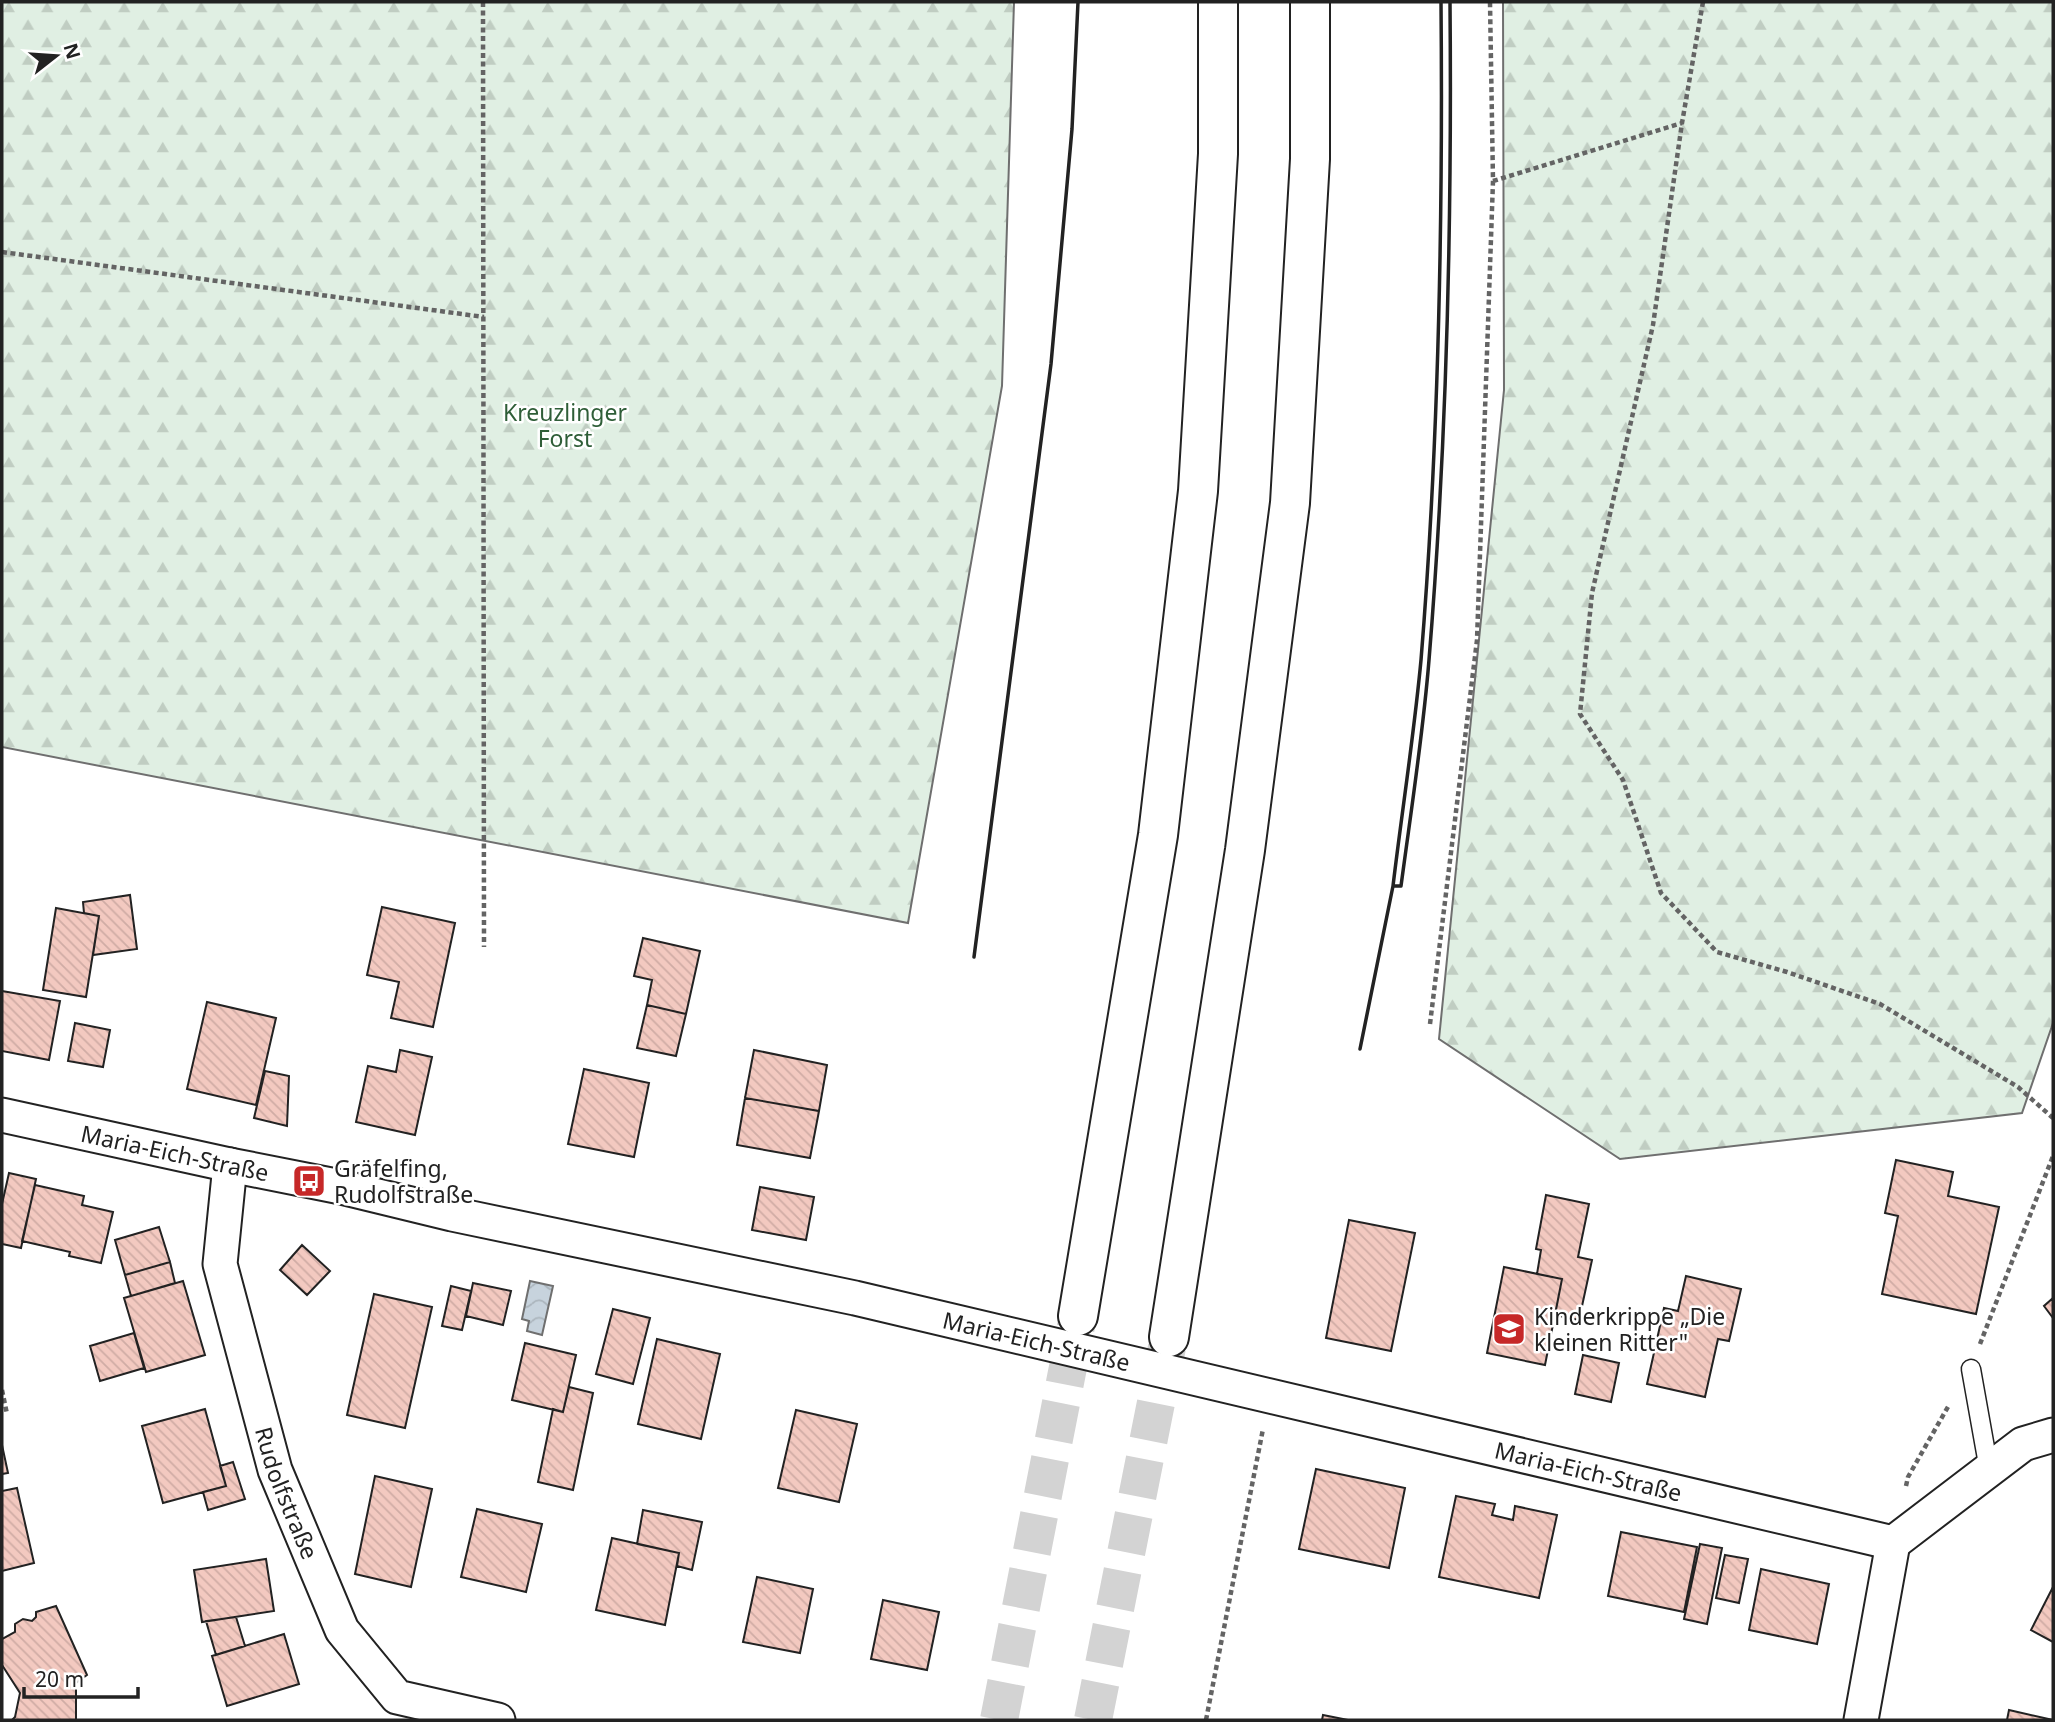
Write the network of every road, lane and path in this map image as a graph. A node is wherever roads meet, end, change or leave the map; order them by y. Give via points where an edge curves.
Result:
1 (483, 2) edge
2 (1218, 2) edge
3 (1311, 2) edge
4 (1490, 2) edge
5 (1703, 2) edge
6 (1682, 123) junction
7 (1493, 181) junction
8 (2, 253) edge
9 (484, 317) junction
10 (484, 947) dead end
11 (1430, 1024) dead end
12 (2, 1115) edge
13 (2053, 1118) edge
14 (230, 1165) junction
15 (1078, 1316) tunnel mouth
16 (1169, 1337) tunnel mouth
17 (1971, 1369) dead end
18 (2, 1390) edge
19 (1270, 1398) junction
20 (7, 1414) dead end
21 (2053, 1435) edge
22 (1989, 1470) junction
23 (1893, 1543) junction
24 (498, 1720) edge
25 (1206, 1720) edge
26 (1861, 1720) edge

1 - 9 path
2 - 15 highway via 1217,154 1198,491 1158,835
3 - 16 highway via 1310,159 1290,503 1245,850
4 - 7 path
5 - 6 path
6 - 7 path
6 - 13 path via 1653,325 1592,593 1580,714 1623,780 1661,893 1717,952 1880,1004 2018,1087
7 - 11 path via 1477,640
8 - 9 path
9 - 10 path
12 - 14 street, Maria-Eich-Straße
14 - 19 street, Maria-Eich-Straße via 855,1298
14 - 24 street, Rudolfstraße via 220,1264 275,1470 342,1630 397,1697
17 - 22 lane
18 - 20 path
19 - 23 street, Maria-Eich-Straße
19 - 25 path
21 - 22 street via 2023,1444
22 - 23 street
23 - 26 street

